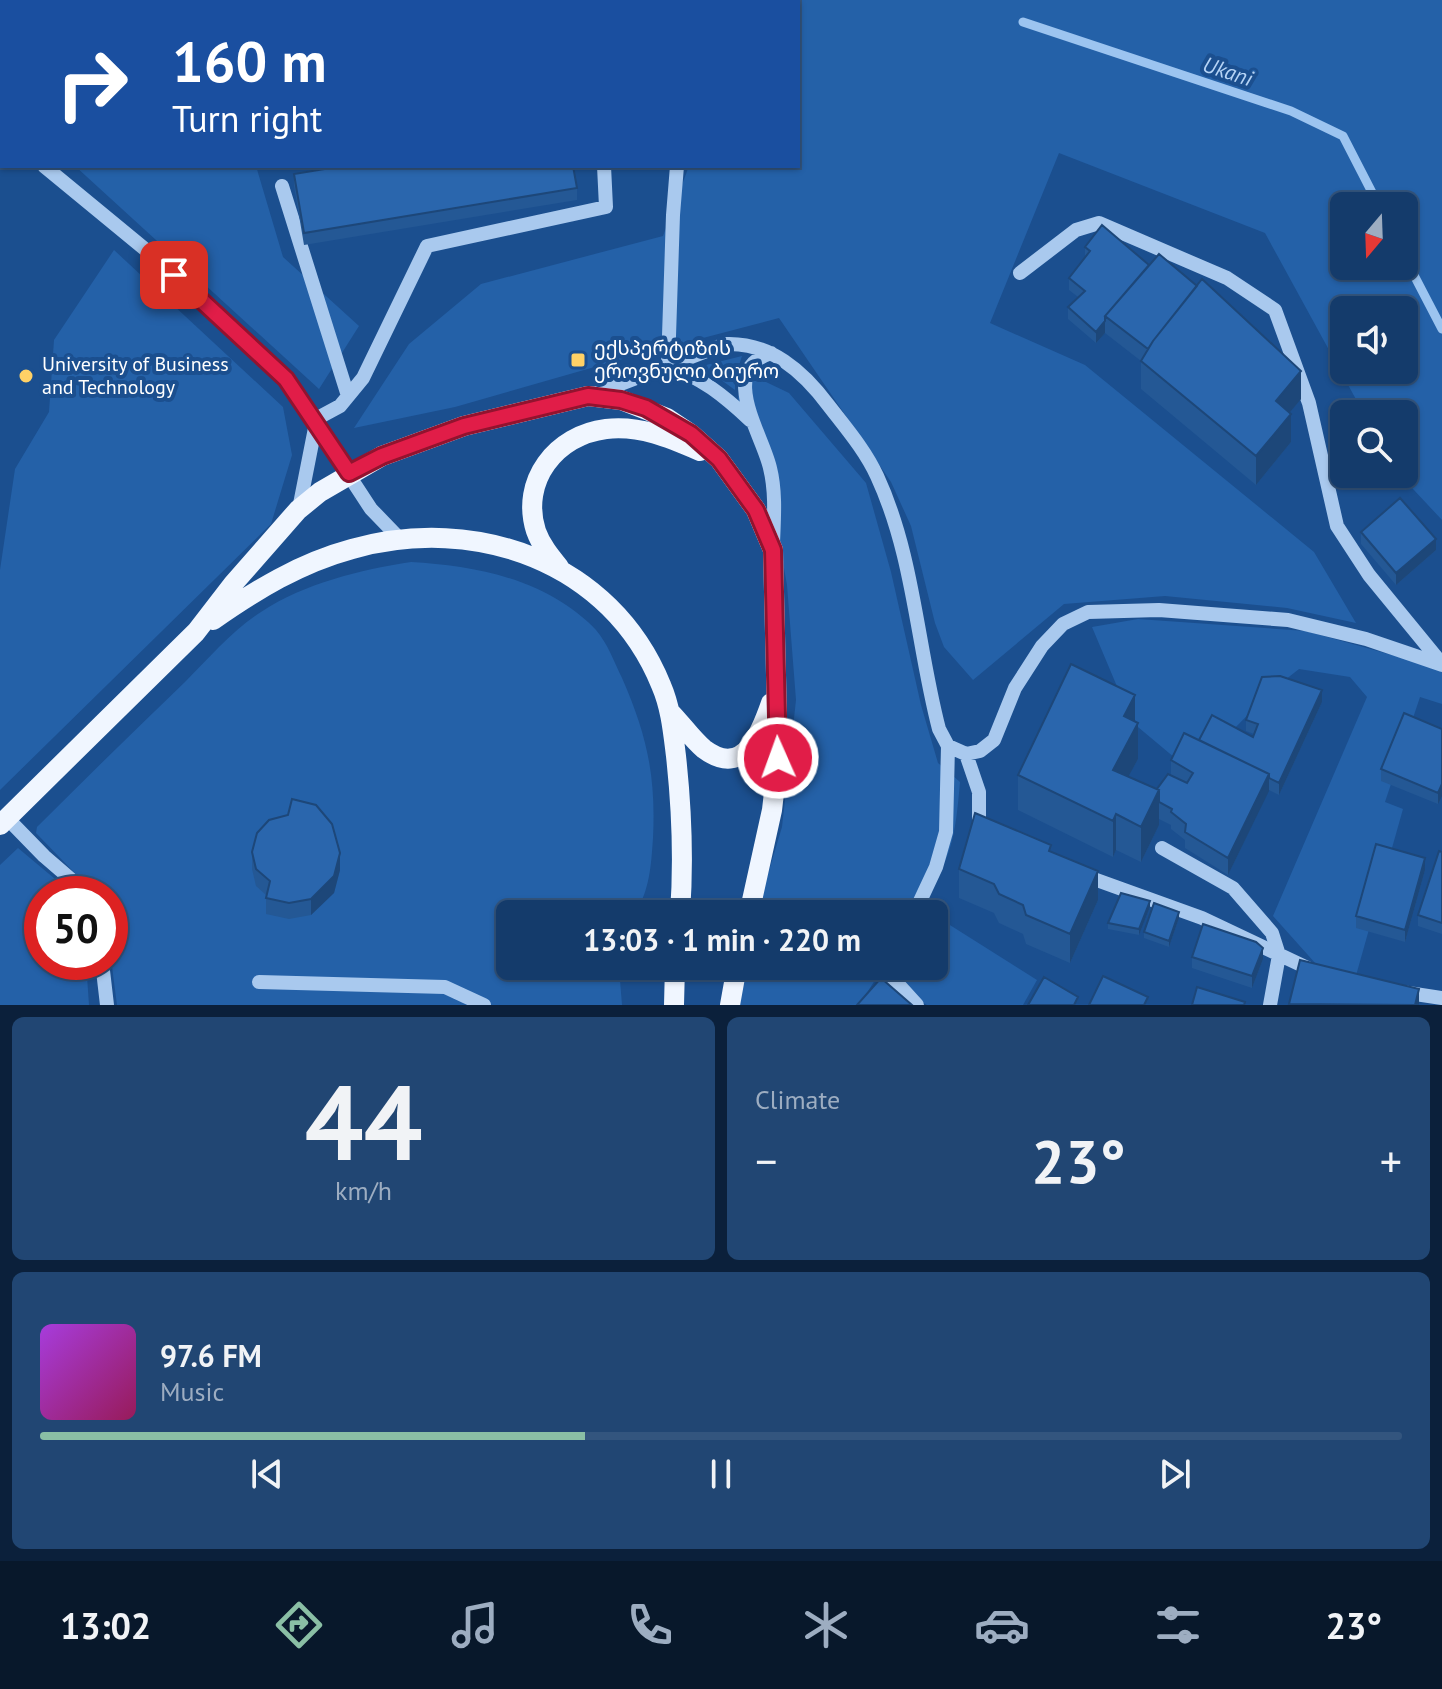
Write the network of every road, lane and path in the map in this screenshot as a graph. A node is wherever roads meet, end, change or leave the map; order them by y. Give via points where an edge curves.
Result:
1 (604, 168) edge
2 (677, 168) edge
3 (61, 173) edge
4 (282, 186) dead end
5 (1020, 273) dead end
6 (771, 353) junction
7 (668, 366) junction
8 (348, 396) junction
9 (588, 396) junction
10 (750, 420) junction
11 (315, 422) junction
12 (719, 459) junction
13 (349, 473) junction
14 (298, 510) junction
15 (400, 539) junction
16 (773, 550) junction
17 (562, 571) junction
18 (196, 632) junction
19 (1442, 665) edge
20 (775, 692) junction
21 (670, 712) junction
22 (948, 746) junction
23 (966, 754) junction
24 (3, 821) edge
25 (979, 833) edge
26 (1162, 848) dead end
27 (1071, 871) edge
28 (67, 876) edge
29 (681, 900) edge
30 (752, 900) edge
31 (921, 900) edge
32 (1279, 955) junction
33 (1325, 974) edge
34 (104, 980) edge
35 (675, 980) edge
36 (734, 980) edge
37 (891, 980) edge
38 (259, 982) dead end
39 (1384, 990) edge
40 (1442, 998) edge
41 (107, 1005) edge
42 (484, 1005) edge
43 (674, 1005) edge
44 (730, 1005) edge
45 (917, 1005) edge
46 (1270, 1005) edge

1 - 8 street via 606,207 427,246 363,378
2 - 7 street
3 - 11 street via 286,379
4 - 8 street
5 - 19 street via 1076,230 1099,223 1227,278 1275,310 1309,403 1337,526 1369,575
6 - 7 street via 742,343 725,344
6 - 10 street via 757,358 749,369 745,393
6 - 22 street via 814,385 876,474 896,521 934,709
7 - 9 street
7 - 10 street via 713,387
8 - 11 street
9 - 12 main road via 621,400 667,418
9 - 13 main road via 464,426
10 - 16 street via 770,466
11 - 13 street
11 - 14 street
12 - 16 main road via 756,510
12 - 17 main road via 661,434 635,429 604,429 559,449 538,477 533,509 544,549
13 - 14 main road
13 - 15 street via 371,509
14 - 18 main road
15 - 17 main road via 484,542
15 - 18 main road via 352,549 283,575
16 - 20 main road
17 - 21 main road via 592,590 631,629
18 - 24 main road
19 - 23 street via 1288,620 1159,610 1088,612 1063,624 1042,646 1015,688 994,740
20 - 21 main road via 754,745 729,758 704,749
20 - 30 main road via 778,758
21 - 29 main road via 684,846
22 - 23 street
22 - 31 street via 946,832
23 - 25 street via 979,792
24 - 28 street
26 - 32 street via 1233,888 1272,933
27 - 32 street via 1202,918
32 - 33 street
32 - 46 street
34 - 41 street
35 - 43 main road
36 - 44 main road
37 - 45 street
38 - 42 street via 445,987
39 - 40 street

